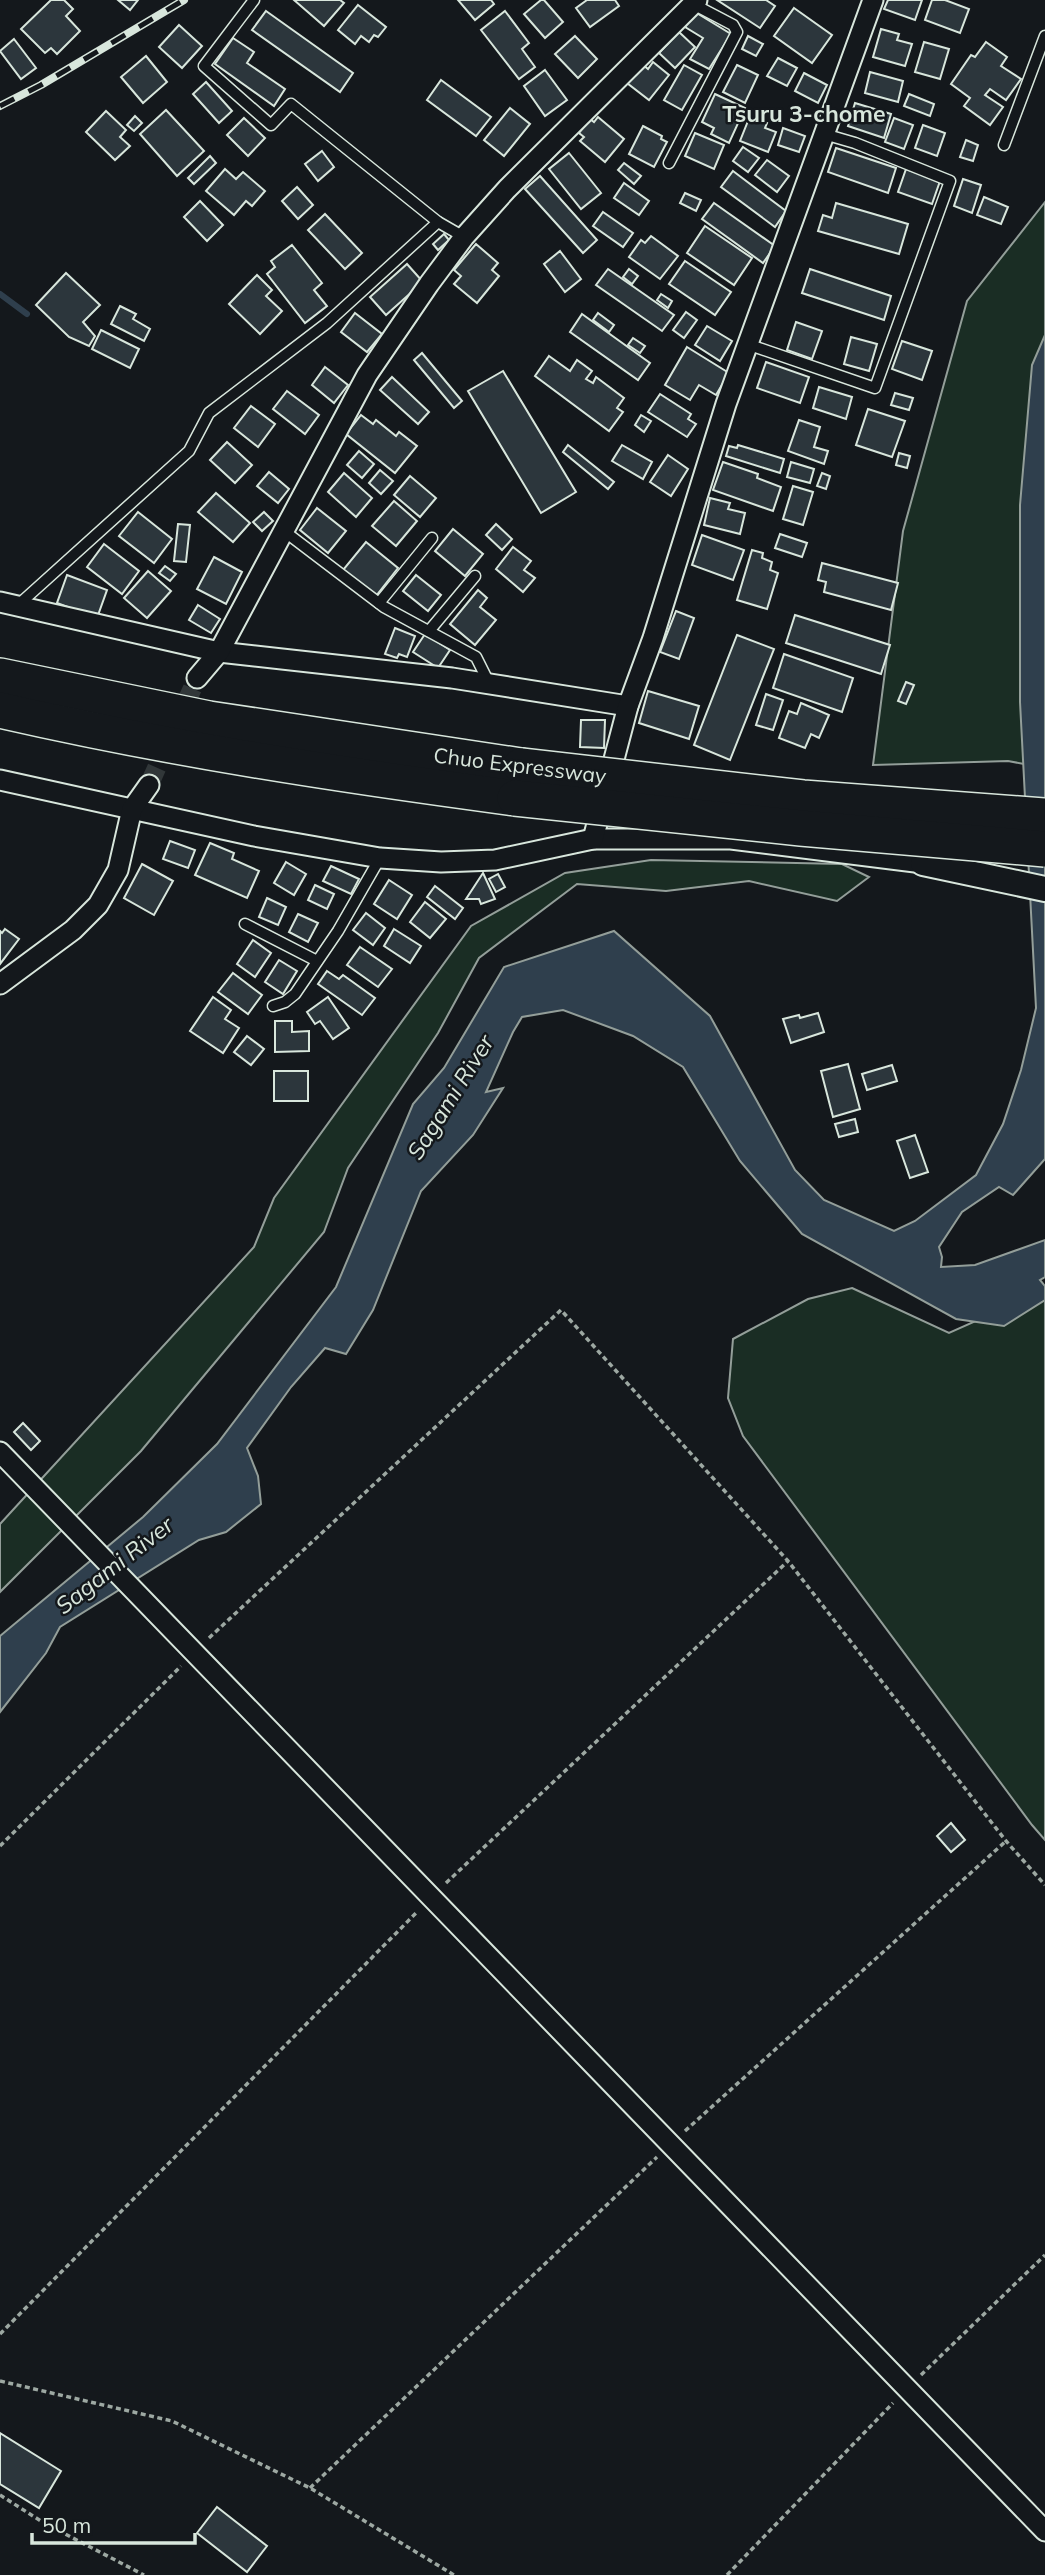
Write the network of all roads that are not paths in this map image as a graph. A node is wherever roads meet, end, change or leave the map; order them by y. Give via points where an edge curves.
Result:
1 (254, 0) edge
2 (873, 0) edge
3 (695, 2) edge
4 (1045, 36) edge
5 (824, 134) junction
6 (1004, 145) dead end
7 (670, 163) dead end
8 (438, 222) junction
9 (464, 237) junction
10 (747, 344) junction
11 (284, 531) junction
12 (432, 538) dead end
13 (475, 576) dead end
14 (379, 603) junction
15 (8, 604) edge
16 (429, 631) junction
17 (219, 652) junction
18 (0, 676) edge
19 (197, 678) tunnel mouth
20 (490, 685) junction
21 (628, 706) junction
22 (0, 710) edge
23 (0, 780) edge
24 (518, 782) junction
25 (149, 785) tunnel mouth
26 (132, 808) junction
27 (1045, 816) edge
28 (593, 839) junction
29 (1045, 849) edge
30 (380, 858) junction
31 (923, 863) joint
32 (1045, 889) edge
33 (245, 924) dead end
34 (317, 961) junction
35 (0, 984) edge
36 (273, 1006) dead end
37 (0, 1452) edge
38 (1045, 2531) edge

1 - 8 lane via 204,66 271,124 291,104
2 - 5 street
3 - 7 lane via 737,32
3 - 9 street
4 - 6 lane
5 - 10 street
5 - 10 lane via 950,181 875,388
8 - 9 lane
8 - 15 lane via 327,323 209,413 188,451
9 - 11 street via 367,375
10 - 21 street
11 - 14 lane
11 - 17 street
12 - 14 lane
13 - 16 lane
14 - 16 lane
15 - 17 street
16 - 20 lane via 476,657
17 - 19 street
17 - 20 street
18 - 24 highway, Chuo Expressway
20 - 21 street
21 - 28 street
22 - 24 highway, Chuo Expressway via 395,782
23 - 26 street
24 - 27 highway, Chuo Expressway, bridge
24 - 29 highway, Chuo Expressway, bridge via 801,828
25 - 26 street
26 - 30 street
26 - 35 street via 118,870 98,905 73,930
28 - 30 street via 495,860
28 - 31 street via 731,839
30 - 34 lane
31 - 32 street
33 - 34 lane
34 - 36 lane via 295,994
37 - 38 street

